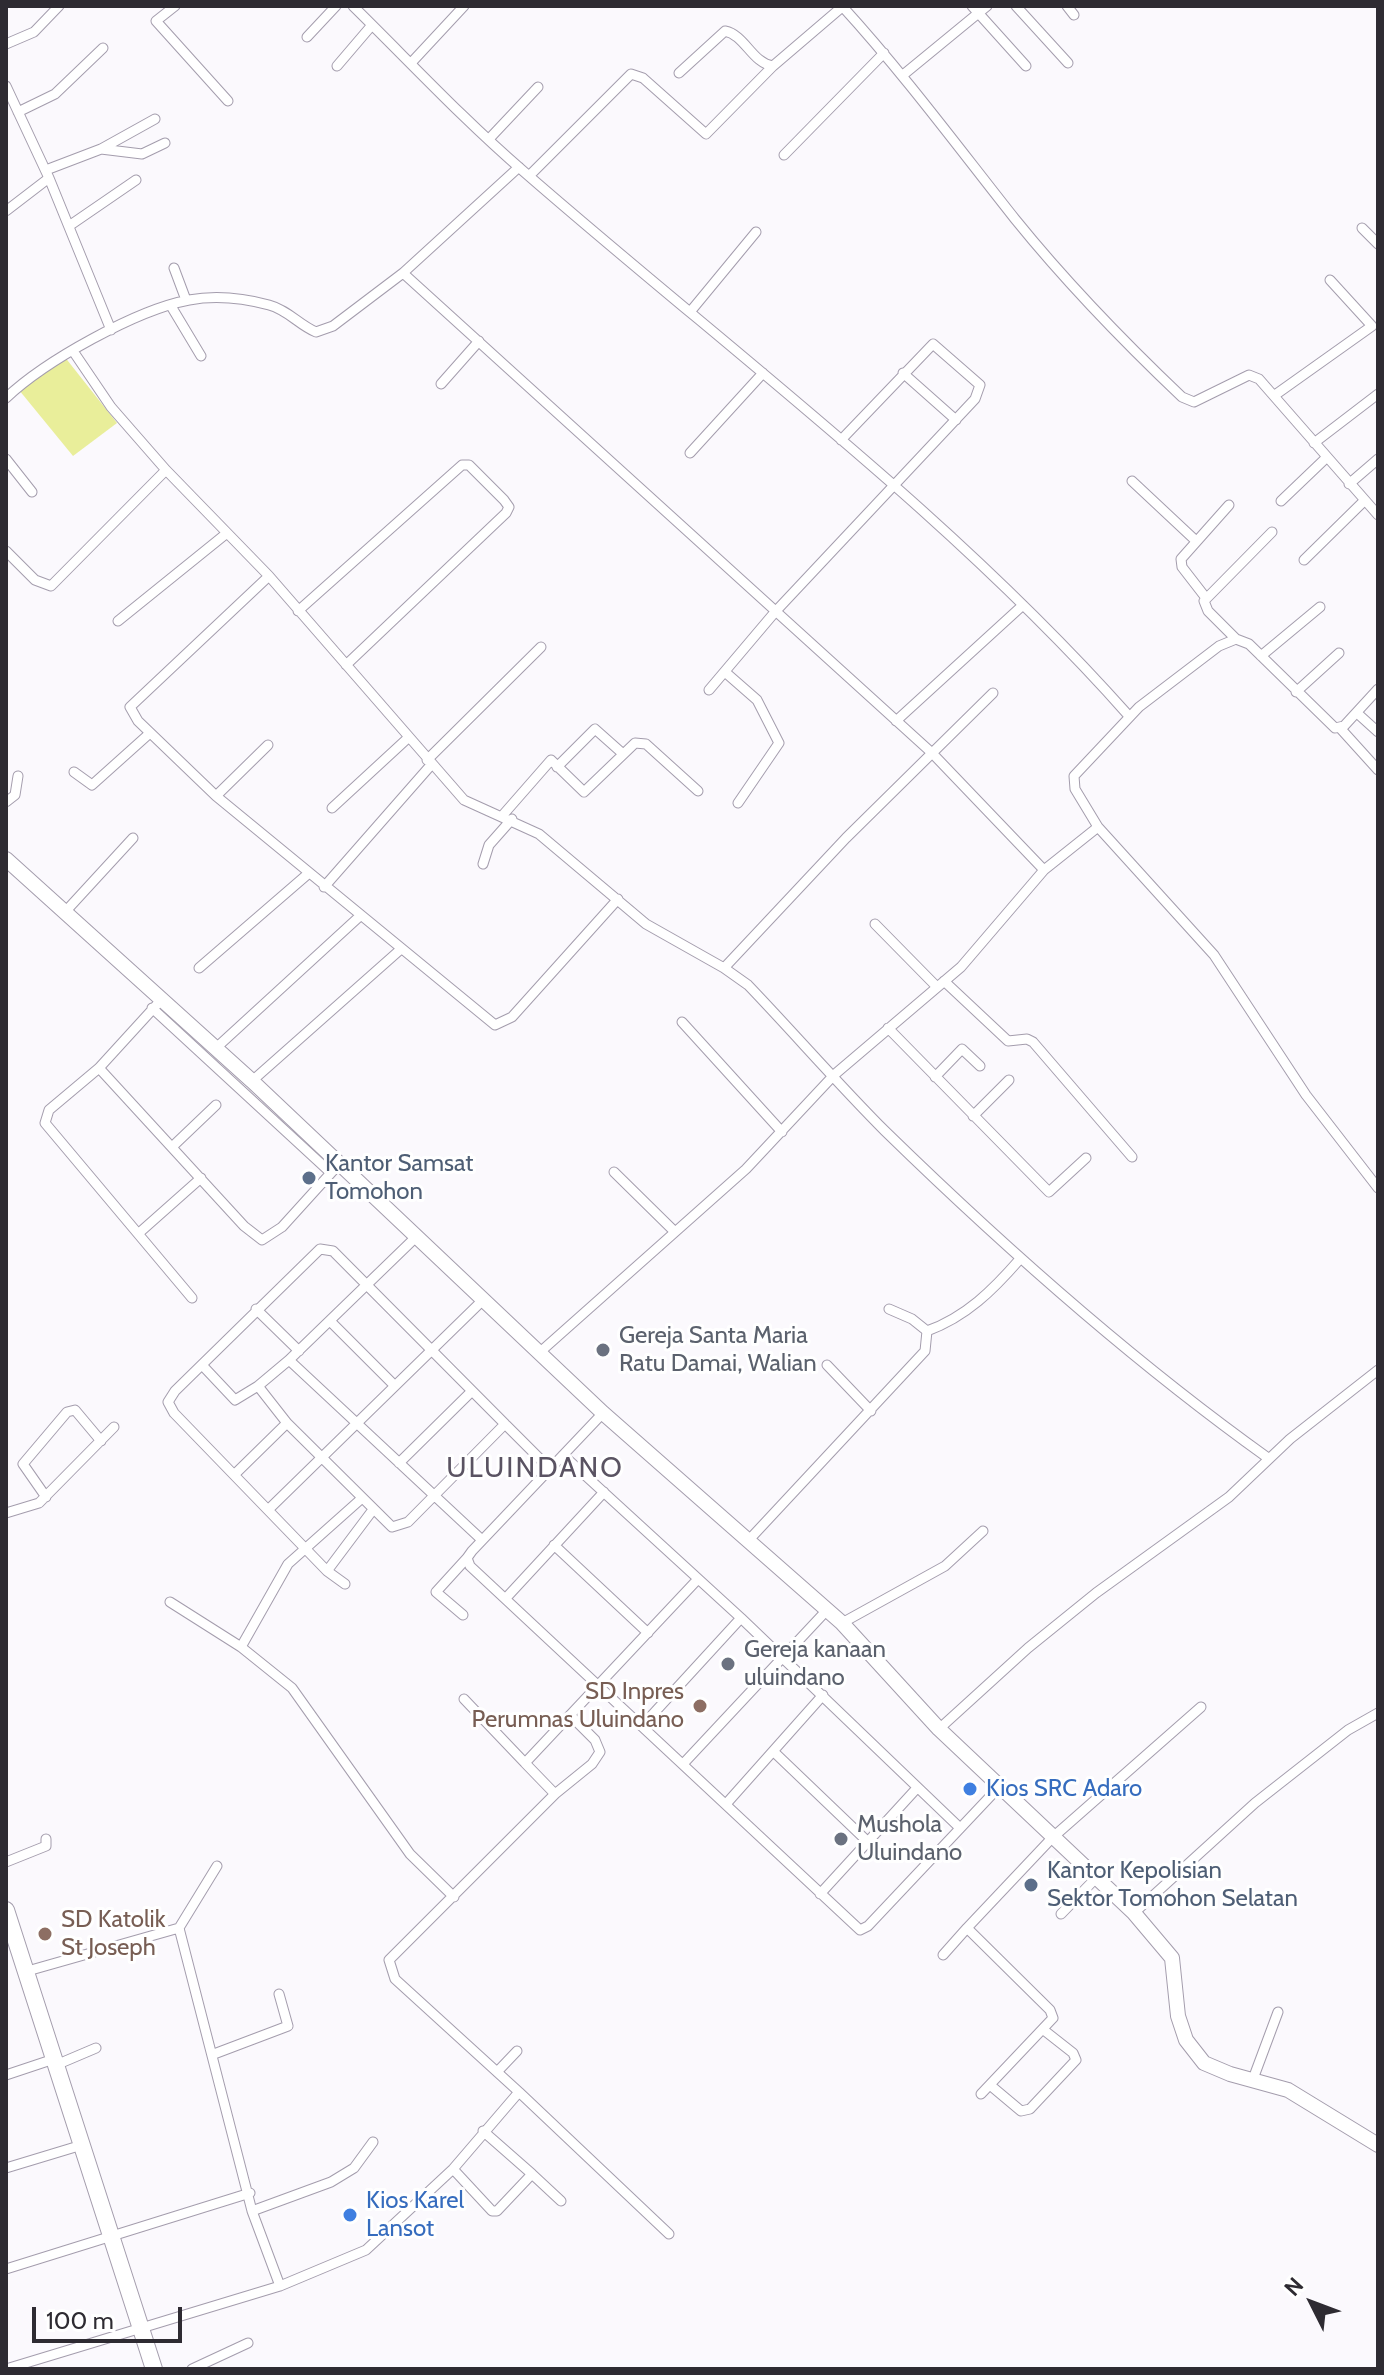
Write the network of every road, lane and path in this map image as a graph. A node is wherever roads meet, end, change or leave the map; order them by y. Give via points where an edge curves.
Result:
1 (59, 6) edge
2 (175, 6) edge
3 (336, 6) edge
4 (353, 6) edge
5 (464, 6) edge
6 (842, 6) edge
7 (987, 6) edge
8 (1016, 6) edge
9 (1067, 6) edge
10 (975, 10) edge
11 (1074, 15) dead end
12 (372, 25) junction
13 (307, 37) dead end
14 (6, 44) edge
15 (103, 48) dead end
16 (884, 53) junction
17 (411, 63) junction
18 (1068, 63) dead end
19 (337, 66) dead end
20 (773, 66) junction
21 (1026, 66) dead end
22 (679, 73) dead end
23 (903, 75) junction
24 (6, 86) edge
25 (538, 87) dead end
26 (228, 101) dead end
27 (18, 112) junction
28 (155, 119) dead end
29 (489, 139) junction
30 (165, 143) dead end
31 (101, 149) junction
32 (784, 155) dead end
33 (519, 167) junction
34 (48, 174) junction
35 (529, 176) junction
36 (136, 180) dead end
37 (6, 211) edge
38 (69, 226) junction
39 (1362, 228) dead end
40 (756, 232) dead end
41 (1378, 244) edge
42 (174, 268) dead end
43 (403, 273) junction
44 (1330, 280) dead end
45 (186, 300) junction
46 (171, 306) junction
47 (690, 312) junction
48 (1375, 324) edge
49 (111, 330) junction
50 (479, 341) junction
51 (73, 351) junction
52 (201, 356) dead end
53 (763, 373) junction
54 (903, 373) junction
55 (441, 384) dead end
56 (1378, 394) edge
57 (1275, 395) junction
58 (6, 398) edge
59 (956, 420) junction
60 (841, 440) junction
61 (1314, 443) junction
62 (690, 453) dead end
63 (1326, 458) junction
64 (6, 459) edge
65 (1378, 459) edge
66 (166, 470) junction
67 (1132, 481) dead end
68 (1349, 484) junction
69 (895, 486) junction
70 (32, 492) dead end
71 (1281, 501) dead end
72 (1364, 501) junction
73 (1229, 505) dead end
74 (1376, 510) edge
75 (1272, 532) dead end
76 (227, 533) junction
77 (1195, 540) junction
78 (6, 551) edge
79 (1304, 560) dead end
80 (269, 576) junction
81 (1206, 598) junction
82 (1023, 605) junction
83 (1320, 607) dead end
84 (298, 611) junction
85 (775, 612) junction
86 (118, 621) dead end
87 (1236, 639) junction
88 (541, 647) dead end
89 (1339, 653) dead end
90 (1261, 656) junction
91 (346, 665) junction
92 (725, 672) junction
93 (1378, 689) edge
94 (709, 690) dead end
95 (1296, 692) junction
96 (993, 693) dead end
97 (1357, 713) junction
98 (1129, 716) junction
99 (896, 721) junction
100 (1340, 728) junction
101 (1378, 732) edge
102 (150, 733) junction
103 (409, 737) junction
104 (268, 745) dead end
105 (622, 753) junction
106 (932, 753) junction
107 (429, 763) junction
108 (557, 767) junction
109 (1378, 770) edge
110 (74, 772) dead end
111 (18, 776) dead end
112 (698, 791) dead end
113 (216, 796) junction
114 (6, 802) edge
115 (738, 803) dead end
116 (332, 808) dead end
117 (507, 818) junction
118 (1098, 827) junction
119 (133, 838) dead end
120 (6, 859) edge
121 (483, 864) dead end
122 (1044, 870) junction
123 (309, 873) junction
124 (324, 887) junction
125 (618, 899) junction
126 (65, 912) junction
127 (360, 916) junction
128 (875, 924) dead end
129 (401, 949) junction
130 (199, 968) dead end
131 (724, 968) junction
132 (940, 984) junction
133 (157, 1004) junction
134 (682, 1022) dead end
135 (888, 1028) junction
136 (216, 1048) junction
137 (980, 1066) dead end
138 (99, 1068) junction
139 (834, 1075) junction
140 (935, 1077) junction
141 (1009, 1080) dead end
142 (252, 1081) junction
143 (216, 1105) dead end
144 (973, 1116) junction
145 (782, 1132) junction
146 (172, 1147) junction
147 (1132, 1157) dead end
148 (1086, 1158) dead end
149 (335, 1168) junction
150 (614, 1172) dead end
151 (201, 1178) junction
152 (1378, 1188) edge
153 (675, 1232) junction
154 (139, 1233) junction
155 (416, 1237) junction
156 (1020, 1259) junction
157 (367, 1286) junction
158 (192, 1298) dead end
159 (484, 1299) junction
160 (256, 1309) junction
161 (889, 1309) dead end
162 (330, 1321) junction
163 (927, 1331) junction
164 (432, 1350) junction
165 (299, 1351) junction
166 (539, 1353) junction
167 (289, 1360) junction
168 (202, 1365) junction
169 (827, 1365) dead end
170 (1378, 1370) edge
171 (258, 1386) junction
172 (395, 1386) junction
173 (472, 1391) junction
174 (871, 1411) junction
175 (603, 1413) junction
176 (287, 1423) junction
177 (359, 1423) junction
178 (506, 1425) junction
179 (114, 1427) dead end
180 (101, 1441) junction
181 (563, 1455) junction
182 (1268, 1458) junction
183 (323, 1459) junction
184 (399, 1463) junction
185 (550, 1469) junction
186 (235, 1474) junction
187 (604, 1492) junction
188 (433, 1495) junction
189 (46, 1497) junction
190 (361, 1499) junction
191 (269, 1509) junction
192 (372, 1511) junction
193 (6, 1513) edge
194 (983, 1531) dead end
195 (482, 1540) junction
196 (747, 1542) junction
197 (554, 1545) junction
198 (305, 1551) junction
199 (467, 1558) junction
200 (327, 1571) junction
201 (698, 1579) junction
202 (345, 1584) dead end
203 (506, 1598) junction
204 (170, 1602) dead end
205 (827, 1610) junction
206 (463, 1615) dead end
207 (741, 1618) junction
208 (842, 1623) junction
209 (648, 1633) junction
210 (241, 1647) junction
211 (782, 1658) junction
212 (597, 1686) junction
213 (823, 1695) junction
214 (464, 1699) dead end
215 (1201, 1707) dead end
216 (1378, 1713) edge
217 (570, 1715) junction
218 (642, 1726) junction
219 (939, 1729) junction
220 (774, 1752) junction
221 (525, 1763) junction
222 (683, 1764) junction
223 (1000, 1786) junction
224 (917, 1788) junction
225 (555, 1794) junction
226 (726, 1804) junction
227 (960, 1828) junction
228 (1052, 1838) junction
229 (46, 1839) dead end
230 (867, 1841) junction
231 (6, 1862) edge
232 (217, 1866) dead end
233 (1096, 1878) junction
234 (820, 1894) junction
235 (454, 1897) junction
236 (1134, 1913) junction
237 (1061, 1914) dead end
238 (7, 1916) edge
239 (179, 1928) junction
240 (967, 1928) junction
241 (943, 1955) dead end
242 (24, 1972) junction
243 (279, 1994) dead end
244 (1278, 2012) dead end
245 (1045, 2031) junction
246 (96, 2048) dead end
247 (517, 2051) dead end
248 (214, 2054) junction
249 (55, 2062) junction
250 (497, 2072) junction
251 (6, 2075) edge
252 (1253, 2079) junction
253 (990, 2085) junction
254 (519, 2092) junction
255 (981, 2094) dead end
256 (483, 2131) junction
257 (373, 2142) dead end
258 (82, 2145) junction
259 (1378, 2145) edge
260 (6, 2168) edge
261 (453, 2169) junction
262 (532, 2174) junction
263 (250, 2193) junction
264 (561, 2201) dead end
265 (252, 2211) junction
266 (669, 2234) dead end
267 (109, 2236) junction
268 (6, 2269) edge
269 (280, 2286) junction
270 (138, 2326) junction
271 (248, 2343) dead end
272 (6, 2355) edge
273 (9, 2369) edge
274 (154, 2369) edge
275 (192, 2369) edge

1 - 14 street via 34,32
2 - 26 street via 156,21
3 - 13 street
4 - 12 street
5 - 17 street
6 - 16 street
6 - 20 street
7 - 10 street
8 - 18 street
9 - 11 street
10 - 21 street
10 - 23 street
12 - 17 street
12 - 19 street
15 - 27 street via 55,94
16 - 23 street
16 - 32 street
17 - 29 street
20 - 22 street via 725,31
20 - 35 street via 706,134 643,78 631,74
23 - 57 street via 1027,232 1182,397 1204,399 1249,375
24 - 27 street
25 - 29 street
27 - 34 street
28 - 31 street
29 - 33 street
30 - 31 street via 142,154
31 - 34 street
33 - 35 street
33 - 43 street
34 - 37 street
34 - 38 street
35 - 47 street
36 - 38 street
38 - 49 street
39 - 41 street
40 - 47 street
42 - 45 street
43 - 45 street via 333,326 316,332 267,304 216,297
43 - 50 street
44 - 48 street
45 - 46 street
46 - 49 street
46 - 52 street
47 - 53 street
48 - 57 street
49 - 51 street
50 - 55 street
50 - 85 street
51 - 58 street
51 - 66 street via 111,407
53 - 60 street
53 - 62 street
54 - 59 street
54 - 59 street via 929,346 945,351 980,385 979,394
54 - 60 street
56 - 61 street
57 - 61 street
59 - 69 street
60 - 69 street
61 - 63 street
63 - 68 street
63 - 71 street
64 - 70 street
65 - 68 street
66 - 76 street
66 - 78 street via 51,586 35,580
67 - 77 street
68 - 72 street
69 - 82 street
69 - 85 street
72 - 74 street
72 - 79 street
73 - 77 street
75 - 81 street
76 - 80 street
76 - 86 street
77 - 81 street via 1180,563
80 - 84 street
80 - 102 street via 133,703 132,715
81 - 87 street via 1208,611
82 - 98 street
82 - 99 street
83 - 90 street
84 - 91 street
84 - 91 street via 462,465 469,465 504,500 506,513
85 - 92 street
85 - 99 street
87 - 90 street
87 - 98 street via 1219,646
88 - 107 street
89 - 95 street
90 - 95 street
91 - 103 street
92 - 94 street
92 - 115 street via 753,694 779,743
93 - 97 street
95 - 100 street via 1326,723
96 - 106 street
97 - 100 street
97 - 101 street
98 - 118 street via 1074,776 1075,789
99 - 106 street
100 - 109 street
102 - 110 street via 92,785
102 - 113 street
103 - 107 street
103 - 116 street
104 - 113 street
105 - 108 street via 595,729
105 - 108 street via 584,792
105 - 112 street via 635,743 646,744
106 - 122 street
106 - 131 street
107 - 117 street via 464,800
107 - 124 street via 373,836
108 - 117 street via 548,762
111 - 114 street via 15,795
113 - 123 street
117 - 121 street
117 - 125 street via 564,851
118 - 122 street
118 - 152 street via 1214,955 1306,1095
119 - 126 street
120 - 126 street
122 - 132 street via 989,937
123 - 124 street
123 - 130 street
124 - 127 street
125 - 129 street via 500,1025 487,1021
125 - 131 street via 646,924
126 - 133 street
127 - 129 street
127 - 136 street
128 - 132 street
129 - 142 street
131 - 139 street via 748,985
132 - 135 street
132 - 147 street via 1008,1041 1033,1042
133 - 136 street
133 - 138 street
133 - 149 street
134 - 145 street
135 - 139 street
135 - 140 street
136 - 142 street
137 - 140 street via 962,1049
138 - 146 street
138 - 154 street via 49,1110 45,1123
139 - 145 street
139 - 156 street
140 - 144 street
141 - 144 street
142 - 149 street
143 - 146 street
144 - 148 street via 1049,1192
145 - 153 street
146 - 151 street
149 - 151 street via 274,1234 262,1240
149 - 155 street
150 - 153 street
151 - 154 street
153 - 166 street
154 - 158 street
155 - 157 street
155 - 159 street
156 - 163 street via 990,1293
156 - 182 street via 1078,1311
157 - 160 street via 324,1247
157 - 162 street
157 - 164 street
159 - 164 street
159 - 166 street
160 - 165 street
160 - 168 street
161 - 163 street
162 - 165 street
162 - 172 street
163 - 174 street via 925,1351
164 - 172 street
164 - 173 street
165 - 167 street
166 - 175 street
167 - 171 street
167 - 177 street
168 - 171 street via 235,1400
168 - 186 street via 170,1397 169,1406
169 - 174 street
170 - 182 street
171 - 176 street
172 - 177 street
173 - 178 street
173 - 184 street
174 - 196 street
175 - 181 street
175 - 196 street
176 - 183 street
176 - 186 street
177 - 183 street
177 - 184 street
178 - 185 street
178 - 188 street
179 - 180 street
180 - 189 street
180 - 189 street via 75,1410 67,1412 23,1464
181 - 185 street
181 - 187 street
182 - 219 street via 1229,1497 1028,1648
183 - 190 street
183 - 191 street
184 - 188 street
185 - 195 street
186 - 191 street
187 - 197 street
187 - 201 street
188 - 192 street via 398,1528
188 - 195 street
189 - 193 street via 32,1507
190 - 192 street
190 - 198 street
191 - 198 street
192 - 200 street
194 - 208 street via 945,1566
195 - 199 street
196 - 205 street
197 - 203 street
197 - 209 street
198 - 200 street
198 - 210 street via 283,1572
199 - 203 street
199 - 206 street via 436,1592
200 - 202 street
201 - 207 street
201 - 209 street
203 - 212 street
204 - 210 street
205 - 208 street
205 - 211 street
207 - 211 street
207 - 218 street
208 - 219 street
209 - 212 street
210 - 235 street via 292,1688 410,1854
211 - 213 street
211 - 222 street
212 - 217 street
212 - 218 street
213 - 220 street
213 - 224 street
214 - 221 street
215 - 228 street
216 - 236 street via 1255,1803
217 - 221 street
217 - 225 street via 600,1752
218 - 222 street
219 - 223 street
220 - 226 street
220 - 230 street
221 - 225 street
222 - 226 street
223 - 227 street
223 - 228 street
224 - 227 street
224 - 230 street
225 - 235 street
226 - 234 street
227 - 234 street via 863,1930
228 - 233 street
228 - 240 street
229 - 231 street via 40,1851
230 - 234 street
232 - 239 street
233 - 236 street
233 - 237 street
235 - 250 street via 397,1948 388,1965 395,1979
236 - 252 street via 1172,1958 1178,2016 1196,2055 1211,2067
238 - 242 highway
239 - 242 street
239 - 248 street
240 - 241 street
240 - 245 street via 1050,2010 1053,2018
242 - 249 highway
243 - 248 street via 288,2026
244 - 252 street
245 - 253 street
245 - 253 street via 1076,2060 1030,2109 1021,2111
246 - 249 street
247 - 250 street
248 - 263 street
249 - 251 street
249 - 258 highway
250 - 254 street
252 - 259 street via 1288,2090
253 - 255 street
254 - 256 street
254 - 266 street
256 - 261 street
256 - 262 street
257 - 265 street via 354,2168 331,2182
258 - 260 street
258 - 267 highway
261 - 262 street via 495,2212
261 - 269 street via 366,2250
262 - 264 street
263 - 265 street
263 - 267 street
265 - 269 street
267 - 268 street
267 - 270 highway
269 - 270 street
270 - 273 street
270 - 274 highway
271 - 275 street
272 - 273 street

